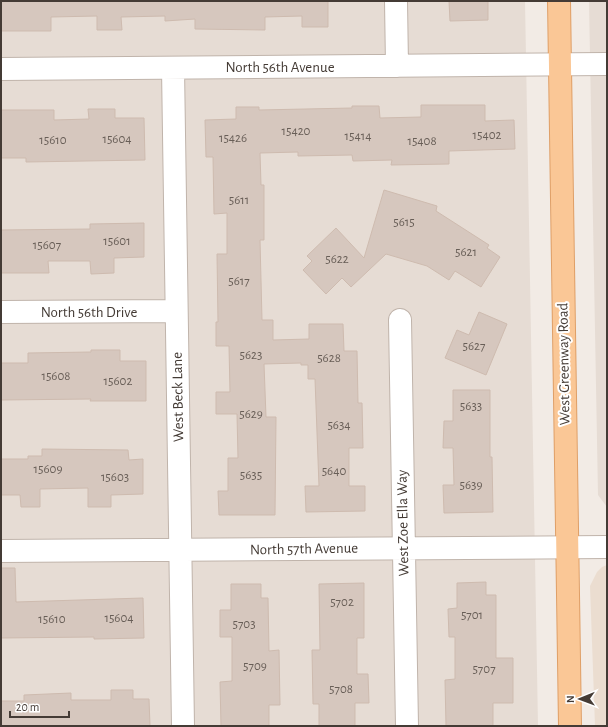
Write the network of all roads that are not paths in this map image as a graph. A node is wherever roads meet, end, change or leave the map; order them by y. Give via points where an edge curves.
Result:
1 (396, 1) edge
2 (558, 1) edge
3 (607, 64) edge
4 (560, 65) junction
5 (397, 66) junction
6 (173, 68) junction
7 (1, 69) edge
8 (176, 311) junction
9 (1, 312) edge
10 (400, 320) dead end
11 (607, 546) edge
12 (567, 547) junction
13 (404, 548) junction
14 (180, 550) junction
15 (1, 551) edge
16 (183, 726) edge
17 (407, 726) edge
18 (570, 726) edge

1 - 5 street
2 - 4 main road, West Greenway Road
3 - 4 street, North 56th Avenue
4 - 5 street, North 56th Avenue
4 - 12 main road, West Greenway Road
5 - 6 street, North 56th Avenue
6 - 7 street, North 56th Avenue
6 - 8 street, West Beck Lane
8 - 9 street, North 56th Drive
8 - 14 street, West Beck Lane
10 - 13 street, West Zoe Ella Way
11 - 12 street, North 57th Avenue
12 - 13 street, North 57th Avenue
12 - 18 main road, West Greenway Road
13 - 14 street, North 57th Avenue
13 - 17 street, West Zoe Ella Way
14 - 15 street, North 57th Avenue
14 - 16 street, West Beck Lane

